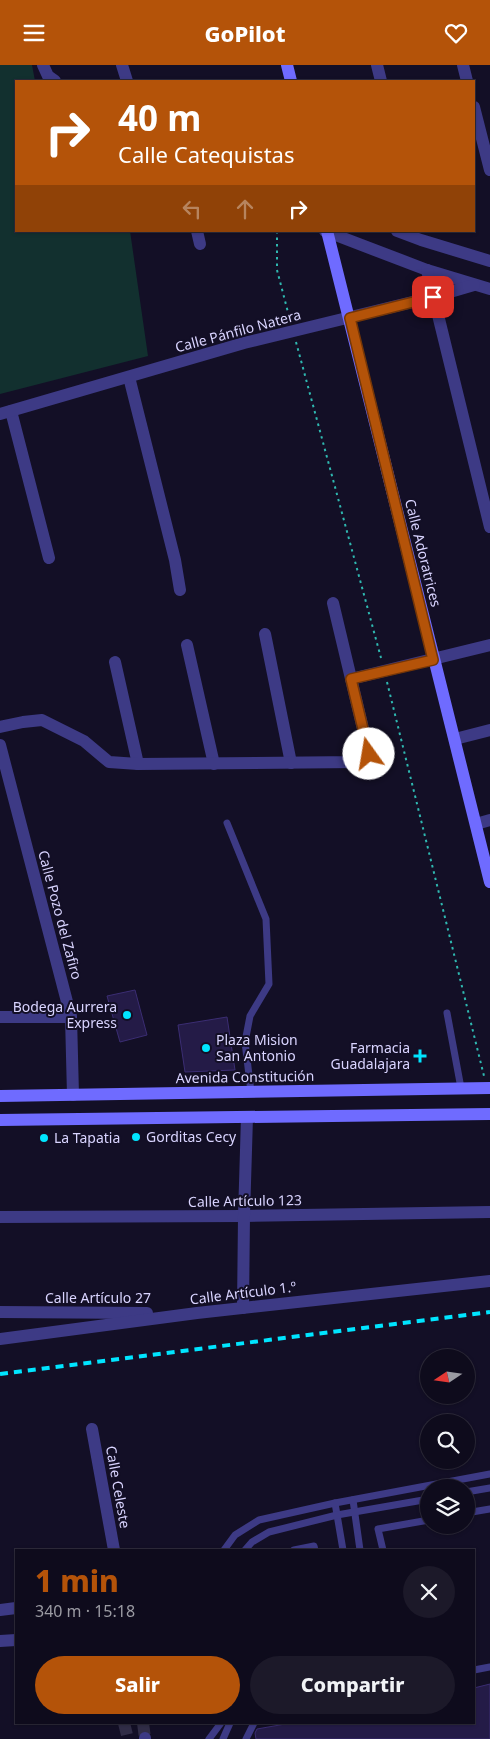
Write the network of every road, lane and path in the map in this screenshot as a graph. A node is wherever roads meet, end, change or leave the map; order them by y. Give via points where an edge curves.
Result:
1 (43, 65) edge
2 (122, 65) edge
3 (287, 65) edge
4 (377, 65) edge
5 (463, 65) edge
6 (54, 80) edge
7 (126, 80) edge
8 (291, 80) edge
9 (381, 80) edge
10 (467, 80) edge
11 (475, 111) edge
12 (490, 170) edge
13 (197, 232) edge
14 (326, 232) edge
15 (402, 232) edge
16 (420, 236) edge
17 (200, 244) dead end
18 (490, 261) edge
19 (427, 270) junction
20 (474, 285) junction
21 (490, 289) edge
22 (433, 297) junction
23 (350, 318) junction
24 (129, 377) junction
25 (6, 412) edge
26 (490, 527) edge
27 (49, 558) dead end
28 (180, 591) dead end
29 (334, 603) dead end
30 (265, 634) dead end
31 (187, 645) dead end
32 (490, 645) edge
33 (433, 660) junction
34 (115, 662) dead end
35 (351, 679) junction
36 (0, 727) edge
37 (490, 730) edge
38 (455, 739) junction
39 (0, 745) edge
40 (291, 763) junction
41 (138, 764) junction
42 (214, 764) junction
43 (490, 821) edge
44 (227, 823) dead end
45 (476, 824) junction
46 (490, 882) edge
47 (446, 1013) dead end
48 (0, 1017) edge
49 (71, 1017) junction
50 (461, 1088) junction
51 (490, 1088) edge
52 (251, 1092) junction
53 (73, 1095) junction
54 (0, 1096) edge
55 (490, 1114) edge
56 (248, 1117) junction
57 (0, 1119) edge
58 (490, 1212) edge
59 (244, 1216) junction
60 (0, 1217) edge
61 (490, 1281) edge
62 (243, 1308) junction
63 (0, 1312) edge
64 (197, 1313) junction
65 (0, 1339) edge
66 (92, 1429) dead end
67 (490, 1474) edge
68 (490, 1488) edge
69 (475, 1490) edge
70 (353, 1500) junction
71 (420, 1501) edge
72 (335, 1503) junction
73 (490, 1509) edge
74 (355, 1512) junction
75 (475, 1512) edge
76 (337, 1515) junction
77 (420, 1522) edge
78 (114, 1549) edge
79 (225, 1549) edge
80 (246, 1549) edge
81 (299, 1549) edge
82 (315, 1549) edge
83 (344, 1549) edge
84 (360, 1549) edge
85 (383, 1549) edge
86 (15, 1608) edge
87 (0, 1610) edge
88 (15, 1640) edge
89 (0, 1641) edge
90 (490, 1667) edge
91 (475, 1670) edge
92 (220, 1724) edge
93 (230, 1724) edge
94 (254, 1724) edge
95 (209, 1739) edge
96 (223, 1739) edge
97 (246, 1739) edge

1 - 6 street
2 - 7 street
3 - 8 main road
4 - 9 street
5 - 10 street
11 - 12 street
13 - 17 street
14 - 19 street
14 - 23 main road, Calle Adoratrices
15 - 16 street
16 - 18 street
19 - 20 street
19 - 22 street
20 - 21 street
20 - 22 street, Calle Pánfilo Natera
22 - 23 street, Calle Pánfilo Natera
22 - 26 street
23 - 24 street, Calle Pánfilo Natera via 244,343
23 - 33 main road, Calle Adoratrices
24 - 25 street, Calle Pánfilo Natera
24 - 28 street via 175,559
25 - 27 street
29 - 35 street
30 - 40 street
31 - 42 street
32 - 33 street
33 - 35 street
33 - 38 main road, Calle Adoratrices
34 - 41 street
35 - 40 street via 369,754 356,762
36 - 41 street via 42,720 84,741 110,761
37 - 38 street
38 - 45 main road, Calle Adoratrices
39 - 49 street, Calle Pozo del Zafiro
40 - 42 street
41 - 42 street
43 - 45 street
44 - 52 lane via 266,919 269,984 250,1016 245,1042
45 - 46 main road, Calle Adoratrices
47 - 50 lane
48 - 49 street
49 - 53 street, Calle Pozo del Zafiro
50 - 51 main road, Avenida Constitución
50 - 52 main road, Avenida Constitución
52 - 53 main road, Avenida Constitución
53 - 54 main road, Avenida Constitución
55 - 56 main road
56 - 57 main road
56 - 59 street
58 - 59 street, Calle Artículo 123
59 - 60 street, Calle Artículo 123
59 - 62 street
61 - 62 street, Calle Artículo 1.º
62 - 64 street, Calle Artículo 1.º
63 - 64 street, Calle Artículo 27
64 - 65 street, Calle Artículo 1.º
66 - 78 street, Calle Celeste
67 - 70 lane
68 - 69 lane
70 - 72 lane
70 - 74 lane
71 - 74 lane
72 - 76 lane
72 - 79 lane via 259,1520 235,1535
73 - 75 lane
74 - 76 lane
74 - 84 lane
76 - 80 lane via 269,1532
76 - 83 lane
77 - 85 lane via 378,1529
81 - 82 lane via 314,1546
86 - 87 street
88 - 89 street
90 - 91 lane
92 - 95 lane
93 - 96 lane
94 - 97 lane

